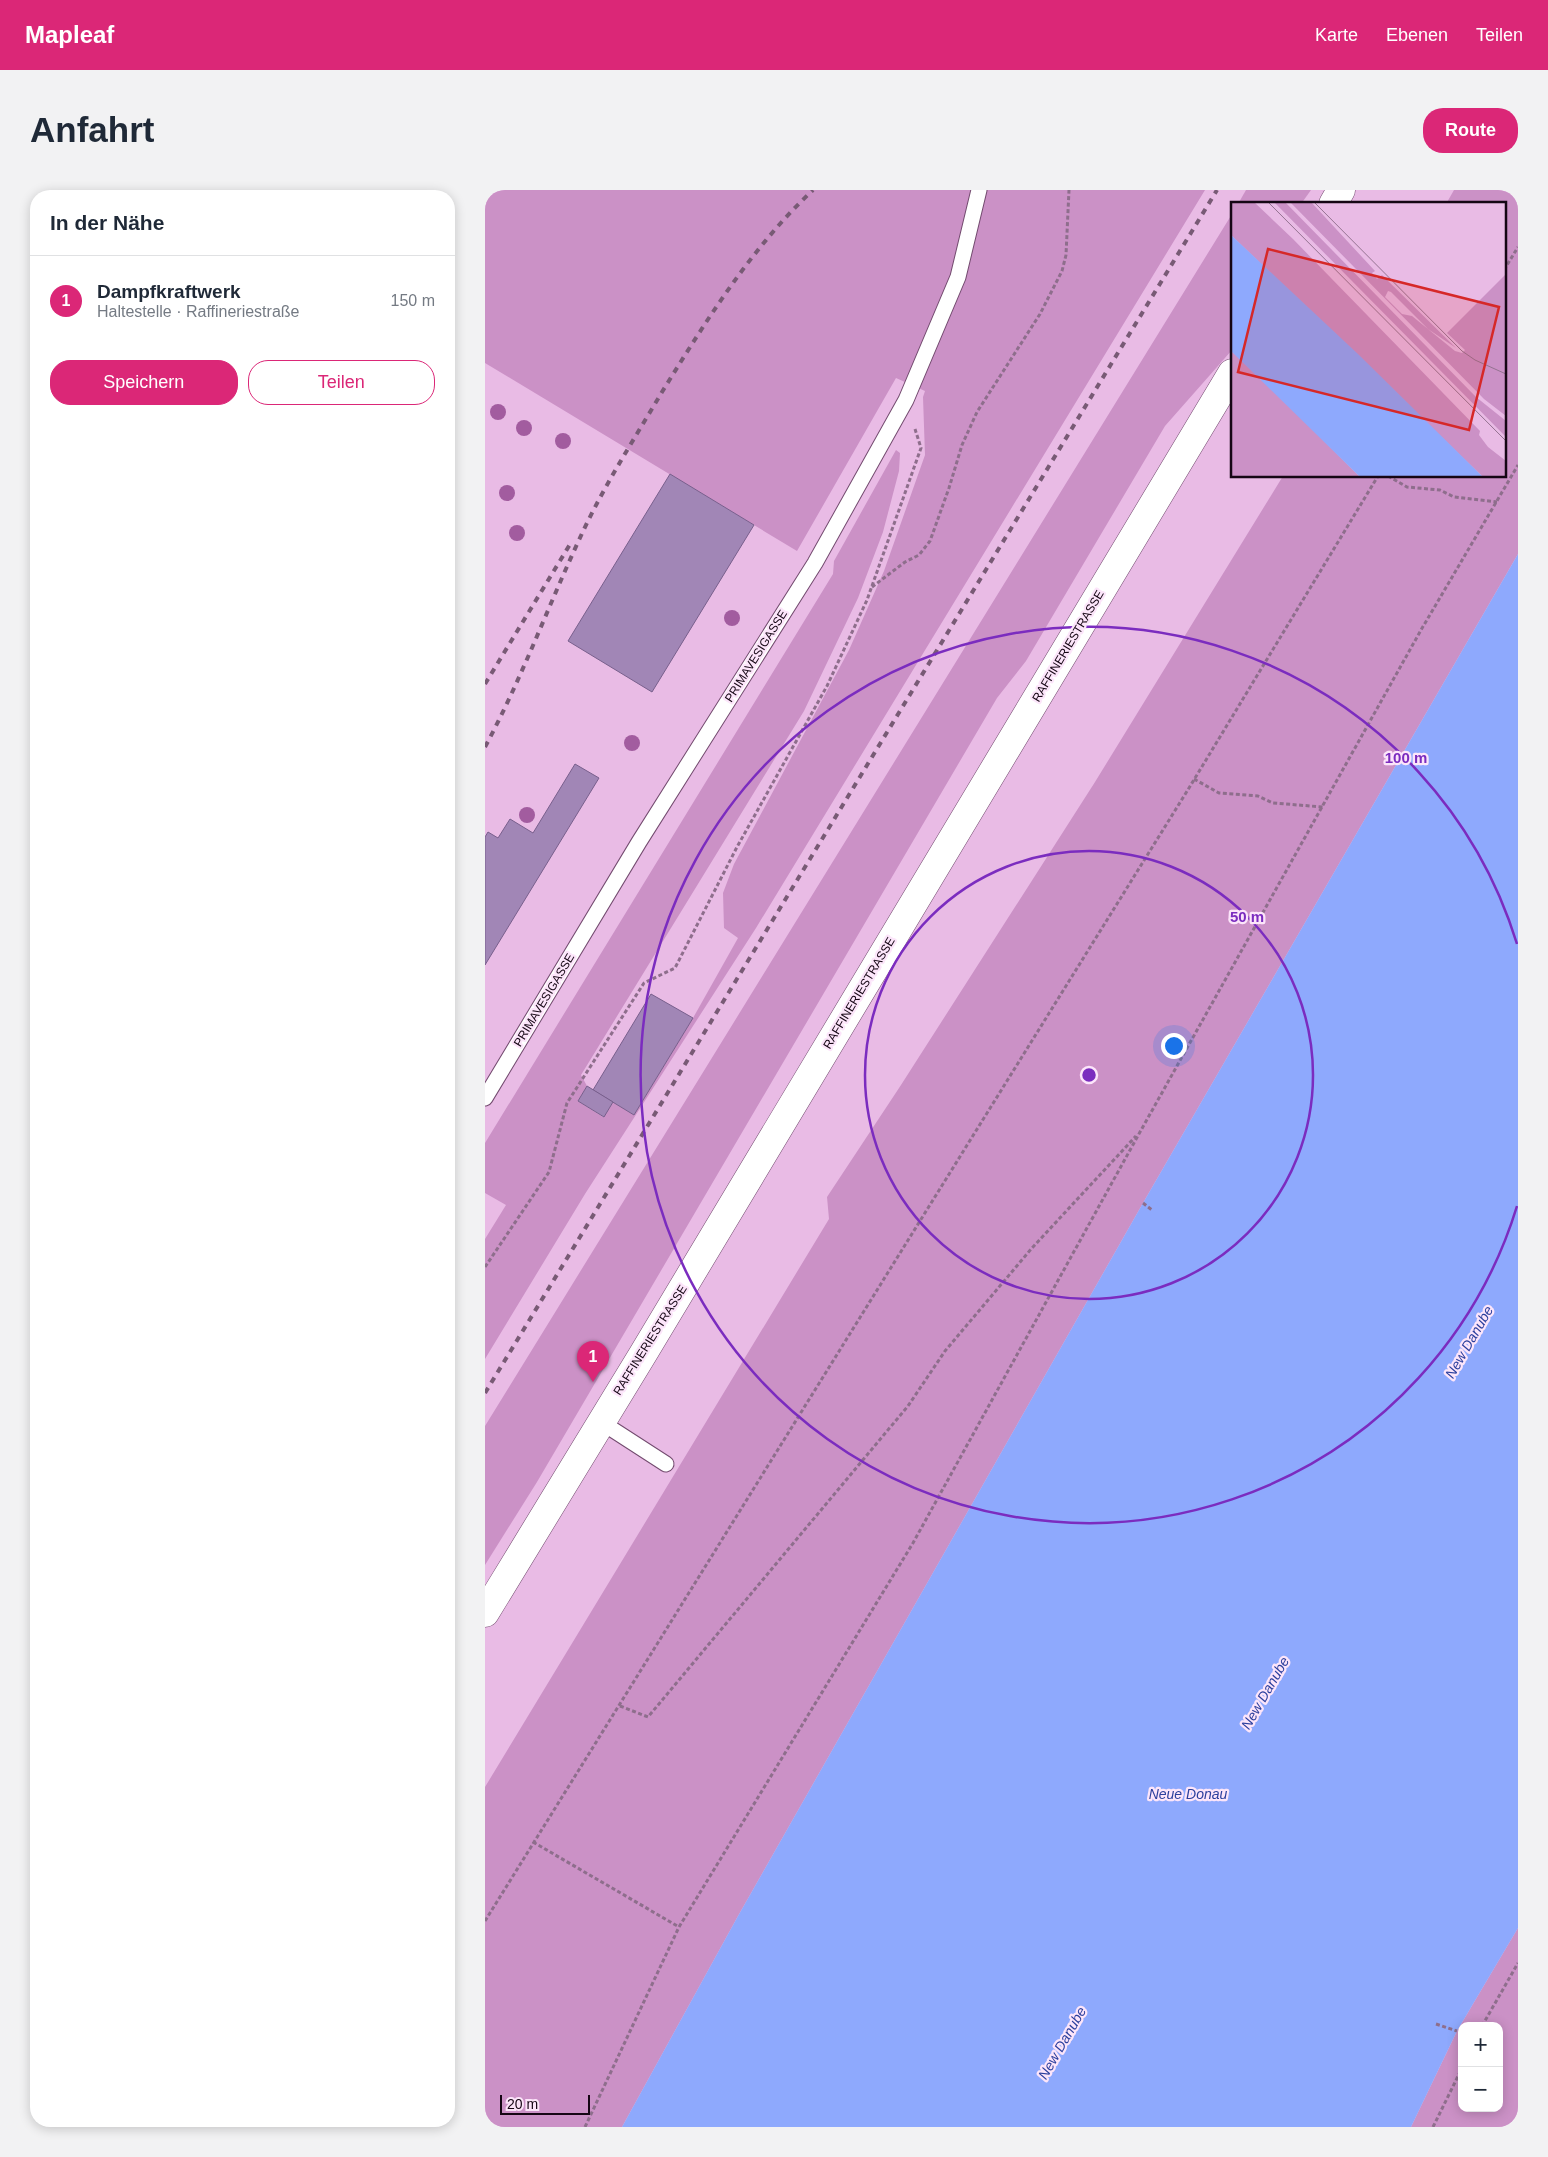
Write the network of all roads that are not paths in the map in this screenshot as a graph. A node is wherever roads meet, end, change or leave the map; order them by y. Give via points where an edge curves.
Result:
1 (979, 190) edge
2 (1341, 190) edge
3 (1334, 202) edge
4 (1231, 375) edge
5 (485, 1098) edge
6 (601, 1422) junction
7 (666, 1464) dead end
8 (485, 1613) edge

1 - 5 lane, PRIMAVESIGASSE via 958,277 906,400 815,563 639,842
2 - 3 main road
4 - 6 main road, RAFFINERIESTRASSE
6 - 7 lane
6 - 8 main road, RAFFINERIESTRASSE

